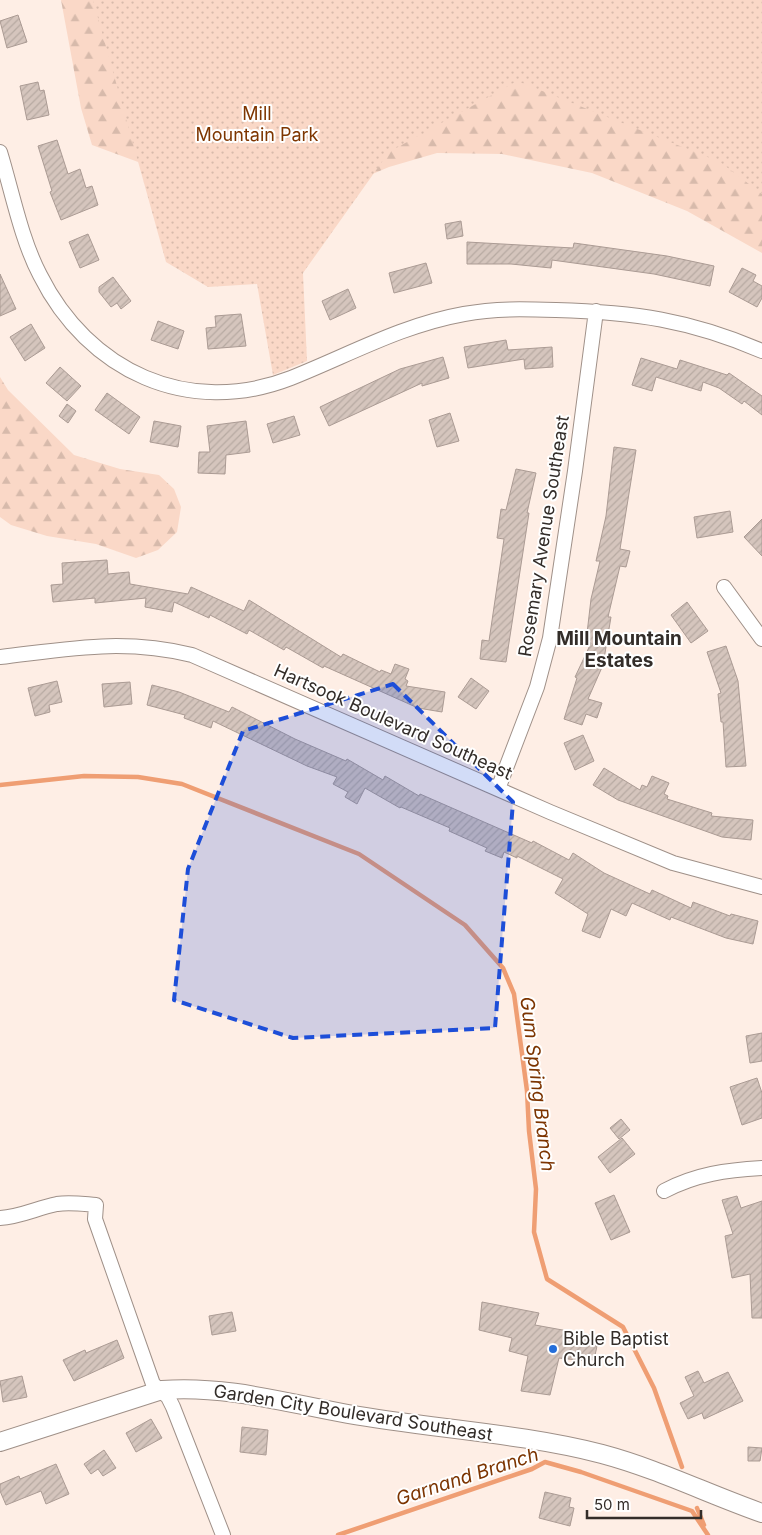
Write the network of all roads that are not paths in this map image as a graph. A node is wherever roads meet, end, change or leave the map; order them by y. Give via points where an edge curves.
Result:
1 (0, 152) edge
2 (596, 311) junction
3 (762, 351) edge
4 (724, 587) dead end
5 (762, 639) edge
6 (0, 658) edge
7 (498, 789) junction
8 (762, 886) edge
9 (762, 1168) edge
10 (664, 1191) dead end
11 (0, 1218) edge
12 (162, 1390) junction
13 (0, 1442) edge
14 (762, 1513) edge
15 (223, 1535) edge

1 - 2 street via 32,258 52,298 68,320 108,358 136,375 168,386 210,391 264,386 389,335 463,314 502,308
2 - 3 street via 665,319
2 - 7 street, Rosemary Avenue Southeast via 550,638 537,687
4 - 5 street
6 - 7 street, Hartsook Boulevard Southeast via 104,645 147,646 192,655
7 - 8 street, Hartsook Boulevard Southeast via 673,863
9 - 10 street via 700,1175
11 - 12 street via 20,1216 62,1203 96,1205 95,1219 153,1384
12 - 13 street, Garden City Boulevard Southeast
12 - 14 street, Garden City Boulevard Southeast via 218,1390 350,1414 567,1446 658,1472
12 - 15 street via 174,1407

